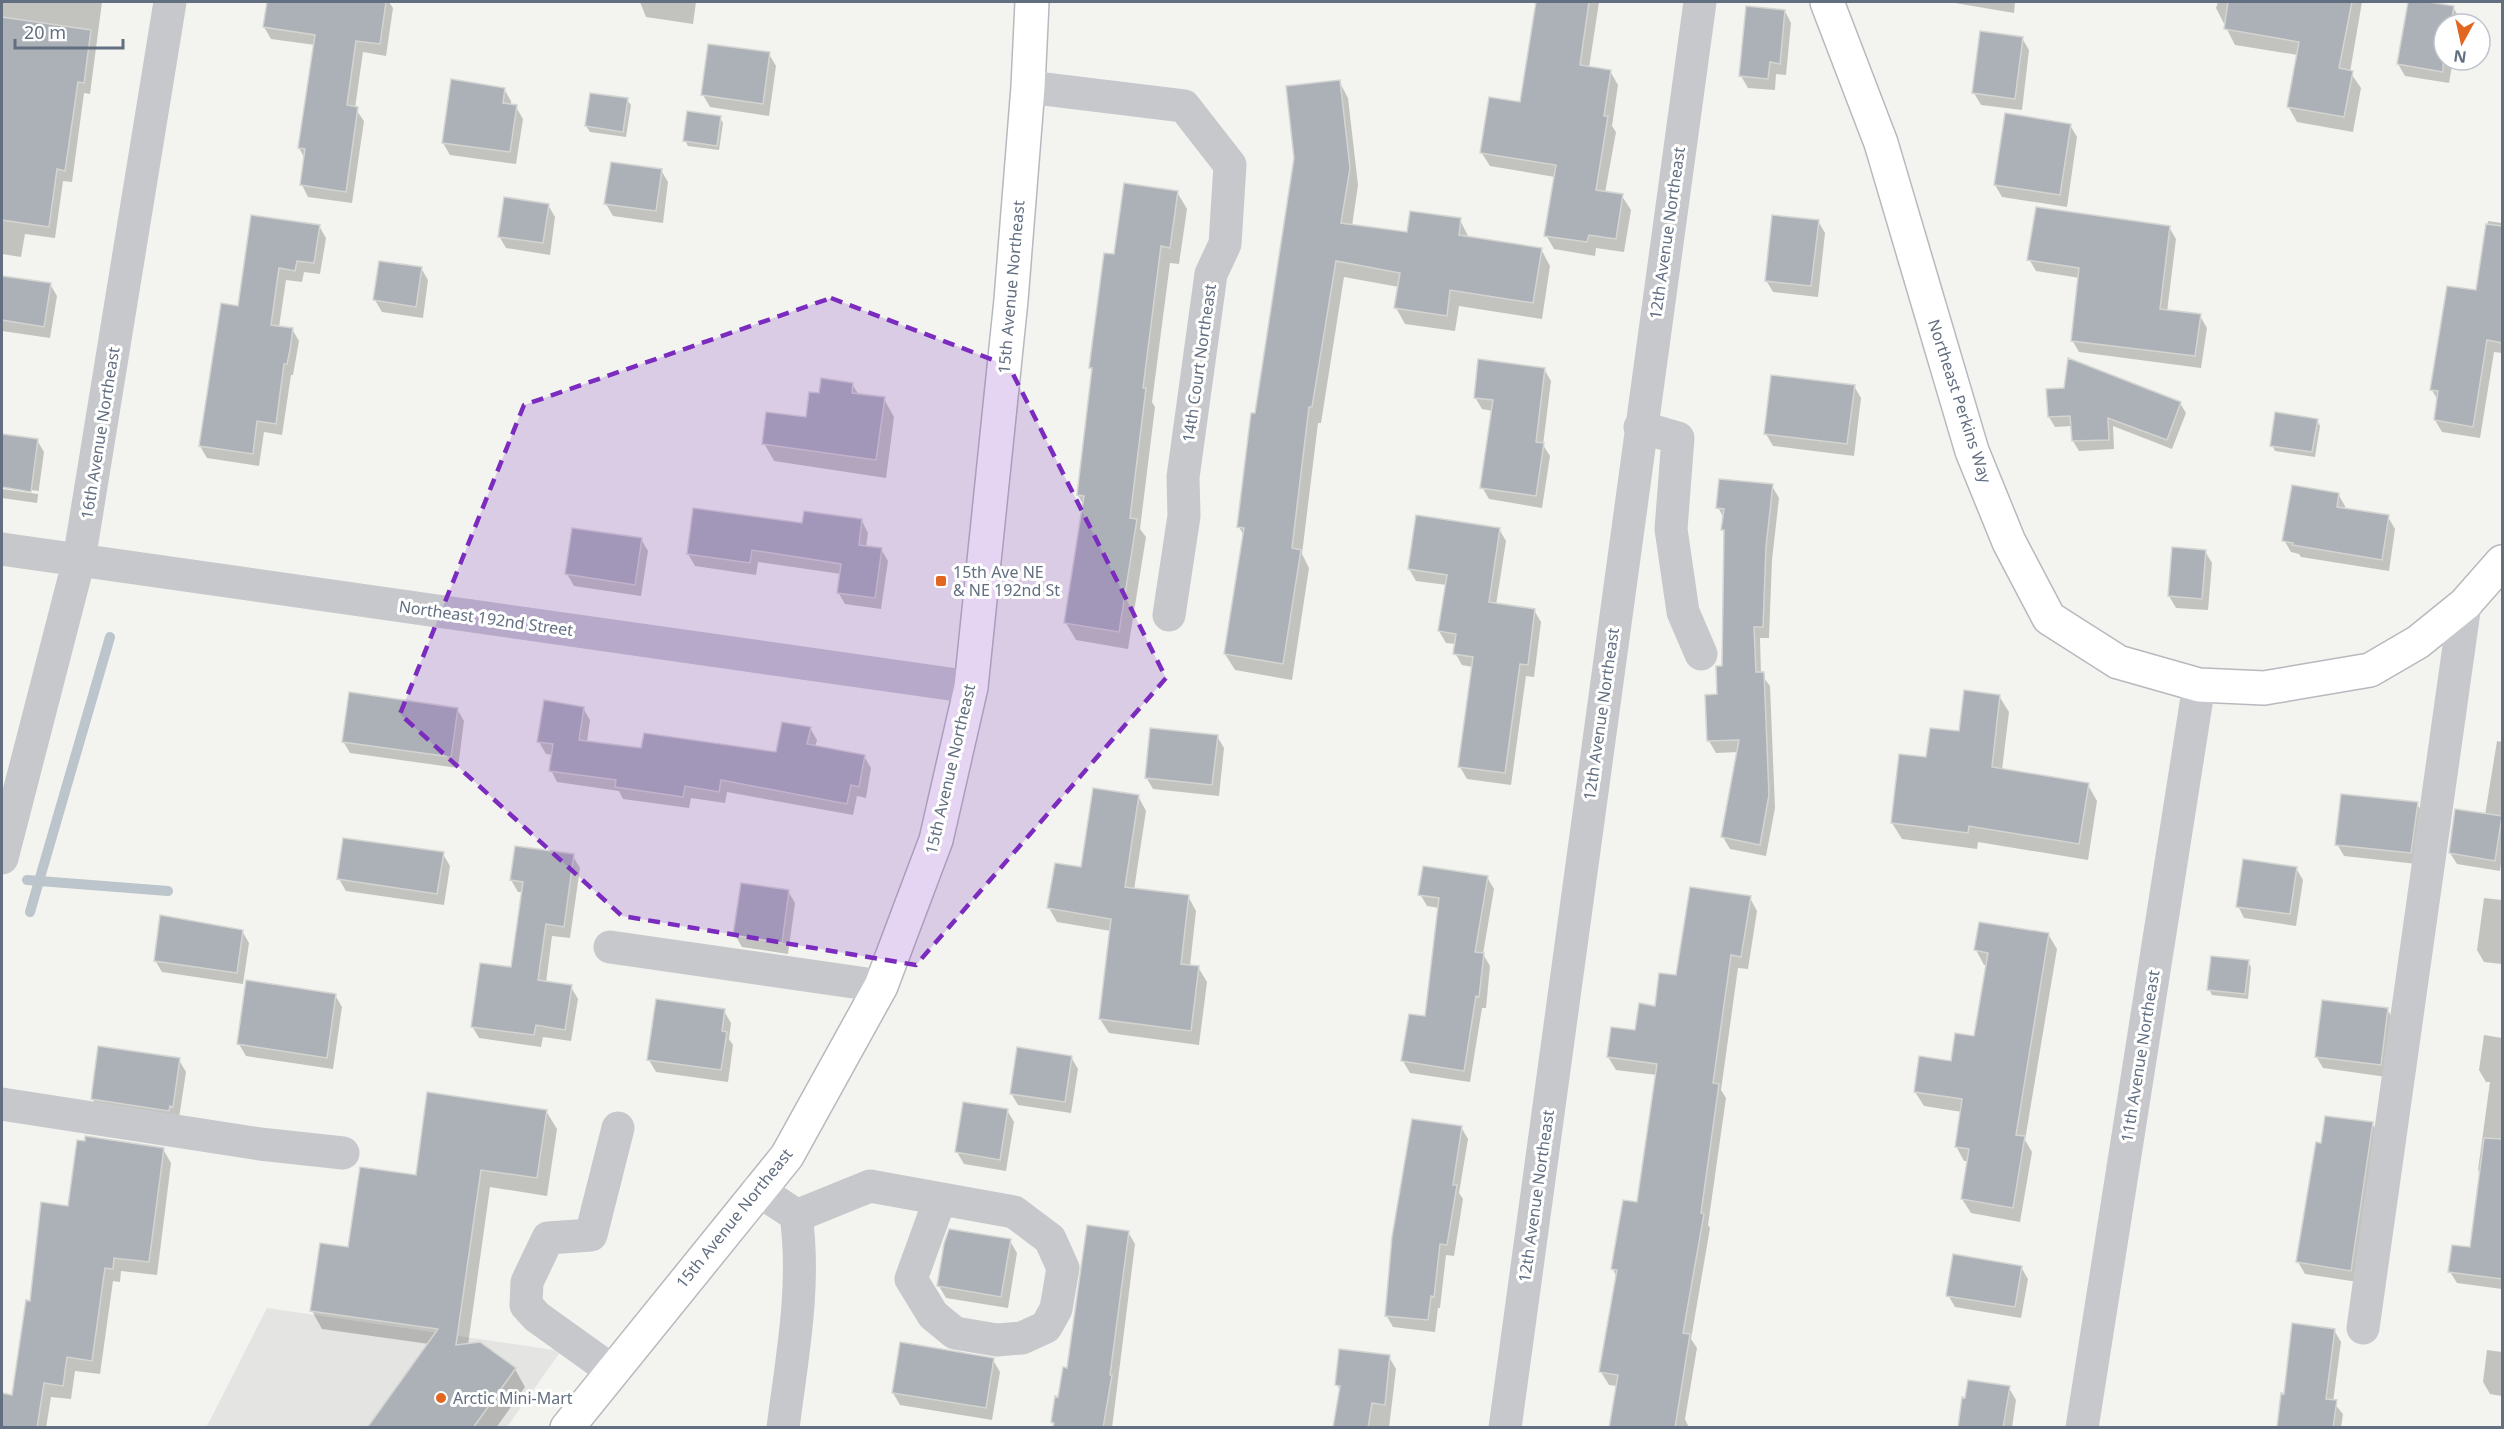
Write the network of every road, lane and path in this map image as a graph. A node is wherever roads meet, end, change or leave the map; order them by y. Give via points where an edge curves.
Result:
1 (170, 2) edge
2 (1032, 2) edge
3 (1700, 2) edge
4 (1827, 2) edge
5 (1028, 87) junction
6 (1640, 427) junction
7 (2, 549) edge
8 (79, 560) junction
9 (2502, 562) edge
10 (2465, 604) junction
11 (1169, 615) dead end
12 (1701, 654) dead end
13 (2199, 685) junction
14 (971, 687) junction
15 (2, 858) edge
16 (610, 947) dead end
17 (881, 986) junction
18 (2, 1104) edge
19 (618, 1128) dead end
20 (343, 1153) dead end
21 (758, 1190) junction
22 (940, 1199) junction
23 (796, 1216) junction
24 (2363, 1328) dead end
25 (611, 1370) junction
26 (567, 1428) edge
27 (783, 1428) edge
28 (1505, 1428) edge
29 (2082, 1428) edge

1 - 8 street, 16th Avenue Northeast
2 - 5 main road, 15th Avenue Northeast
3 - 6 street, 12th Avenue Northeast
4 - 13 main road, Northeast Perkins Way via 1881,143 1972,451 2009,542 2049,618 2118,662
5 - 11 street, 14th Court Northeast via 1184,105 1230,165 1225,244 1211,274
5 - 14 main road, 15th Avenue Northeast via 1011,300
6 - 12 street via 1678,438 1671,529 1683,612
6 - 28 street, 12th Avenue Northeast
7 - 8 street, Northeast 192nd Street
8 - 14 street, Northeast 192nd Street
8 - 15 street, 16th Avenue Northeast
9 - 10 main road, Northeast Perkins Way
10 - 13 main road, Northeast Perkins Way via 2418,642 2370,670 2264,688
10 - 24 street
13 - 29 street, 11th Avenue Northeast
14 - 17 main road, 15th Avenue Northeast via 936,840
16 - 17 street
17 - 21 main road, 15th Avenue Northeast via 786,1156
18 - 20 street
19 - 25 street via 591,1235 548,1238 527,1282 526,1305
21 - 23 street
21 - 25 main road, 15th Avenue Northeast
22 - 22 street via 1014,1212 1050,1239 1063,1268 1056,1309 1046,1327 1022,1338 997,1340 955,1333 933,1315 911,1280
22 - 23 street via 870,1186
23 - 27 street via 801,1254 800,1293
25 - 26 main road, 15th Avenue Northeast

